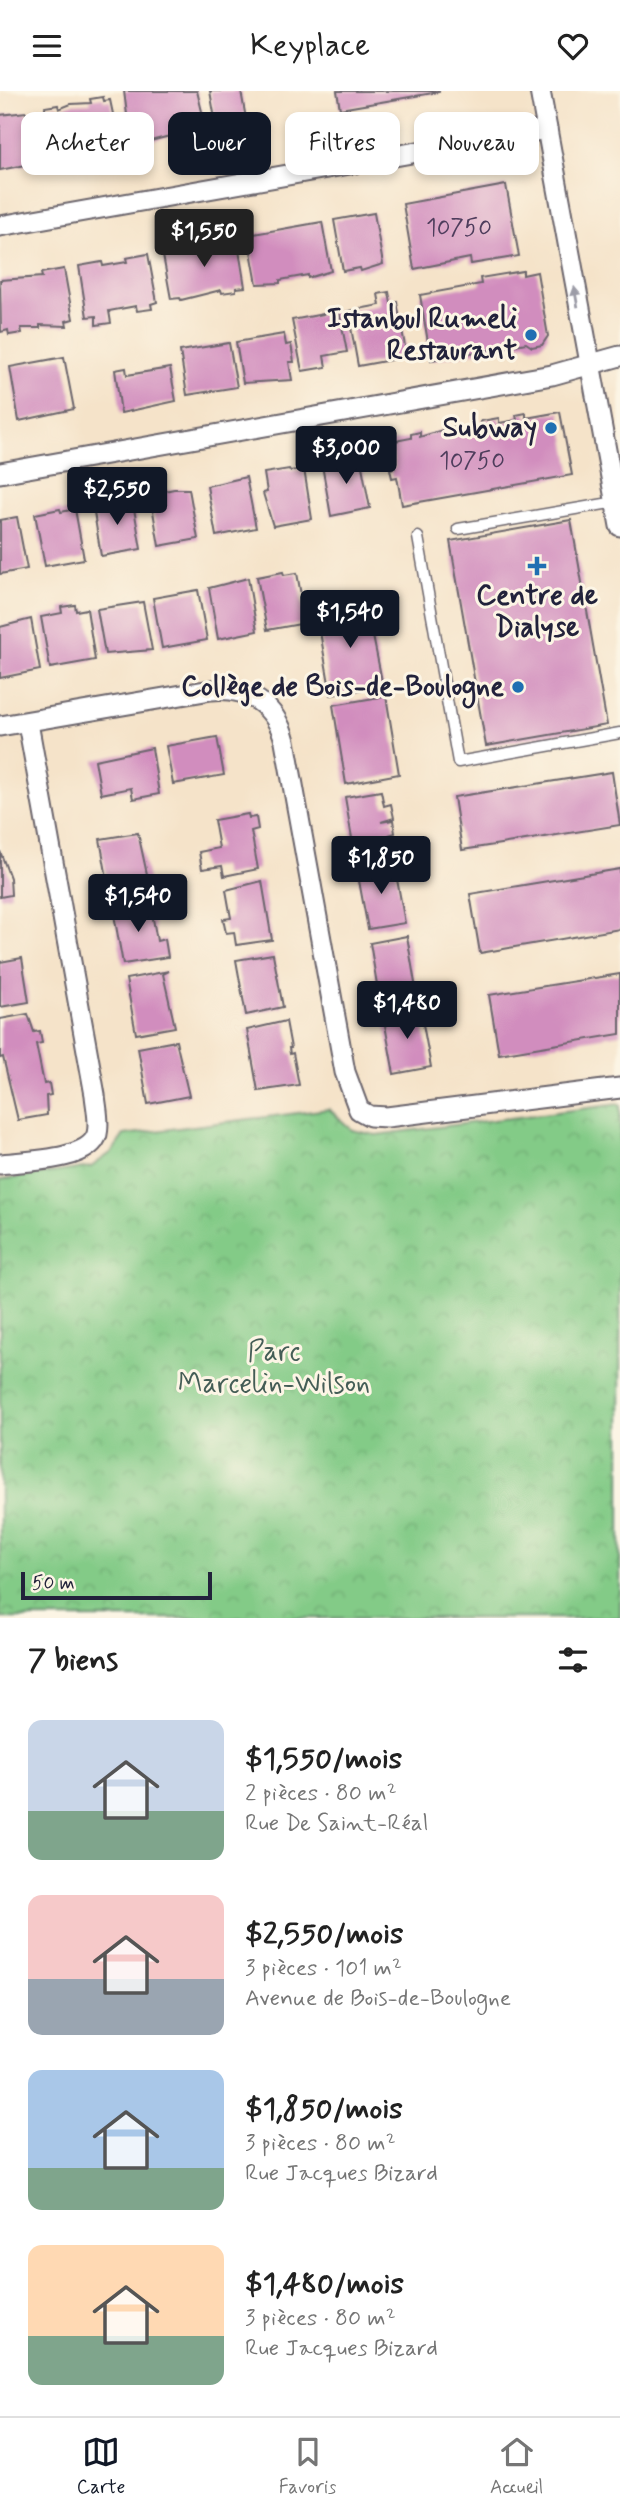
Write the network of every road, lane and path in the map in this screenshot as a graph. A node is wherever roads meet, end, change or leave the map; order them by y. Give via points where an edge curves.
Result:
1 (540, 91) edge
2 (547, 129) junction
3 (0, 226) edge
4 (620, 356) edge
5 (590, 364) junction
6 (0, 473) edge
7 (616, 502) junction
8 (620, 526) edge
9 (458, 529) dead end
10 (418, 537) dead end
11 (28, 723) junction
12 (0, 726) edge
13 (620, 733) edge
14 (620, 1088) edge
15 (0, 1164) edge

1 - 2 street
2 - 3 street
5 -> 2 street
4 - 5 street
5 - 6 street via 552,375
5 - 7 street
7 - 8 street
7 - 9 lane
10 - 13 lane via 458,762
11 - 12 street
11 - 14 street via 220,689 247,694 269,709 285,741 345,1072 354,1101 364,1114 387,1117
11 - 15 street via 98,1130 88,1147 73,1154

